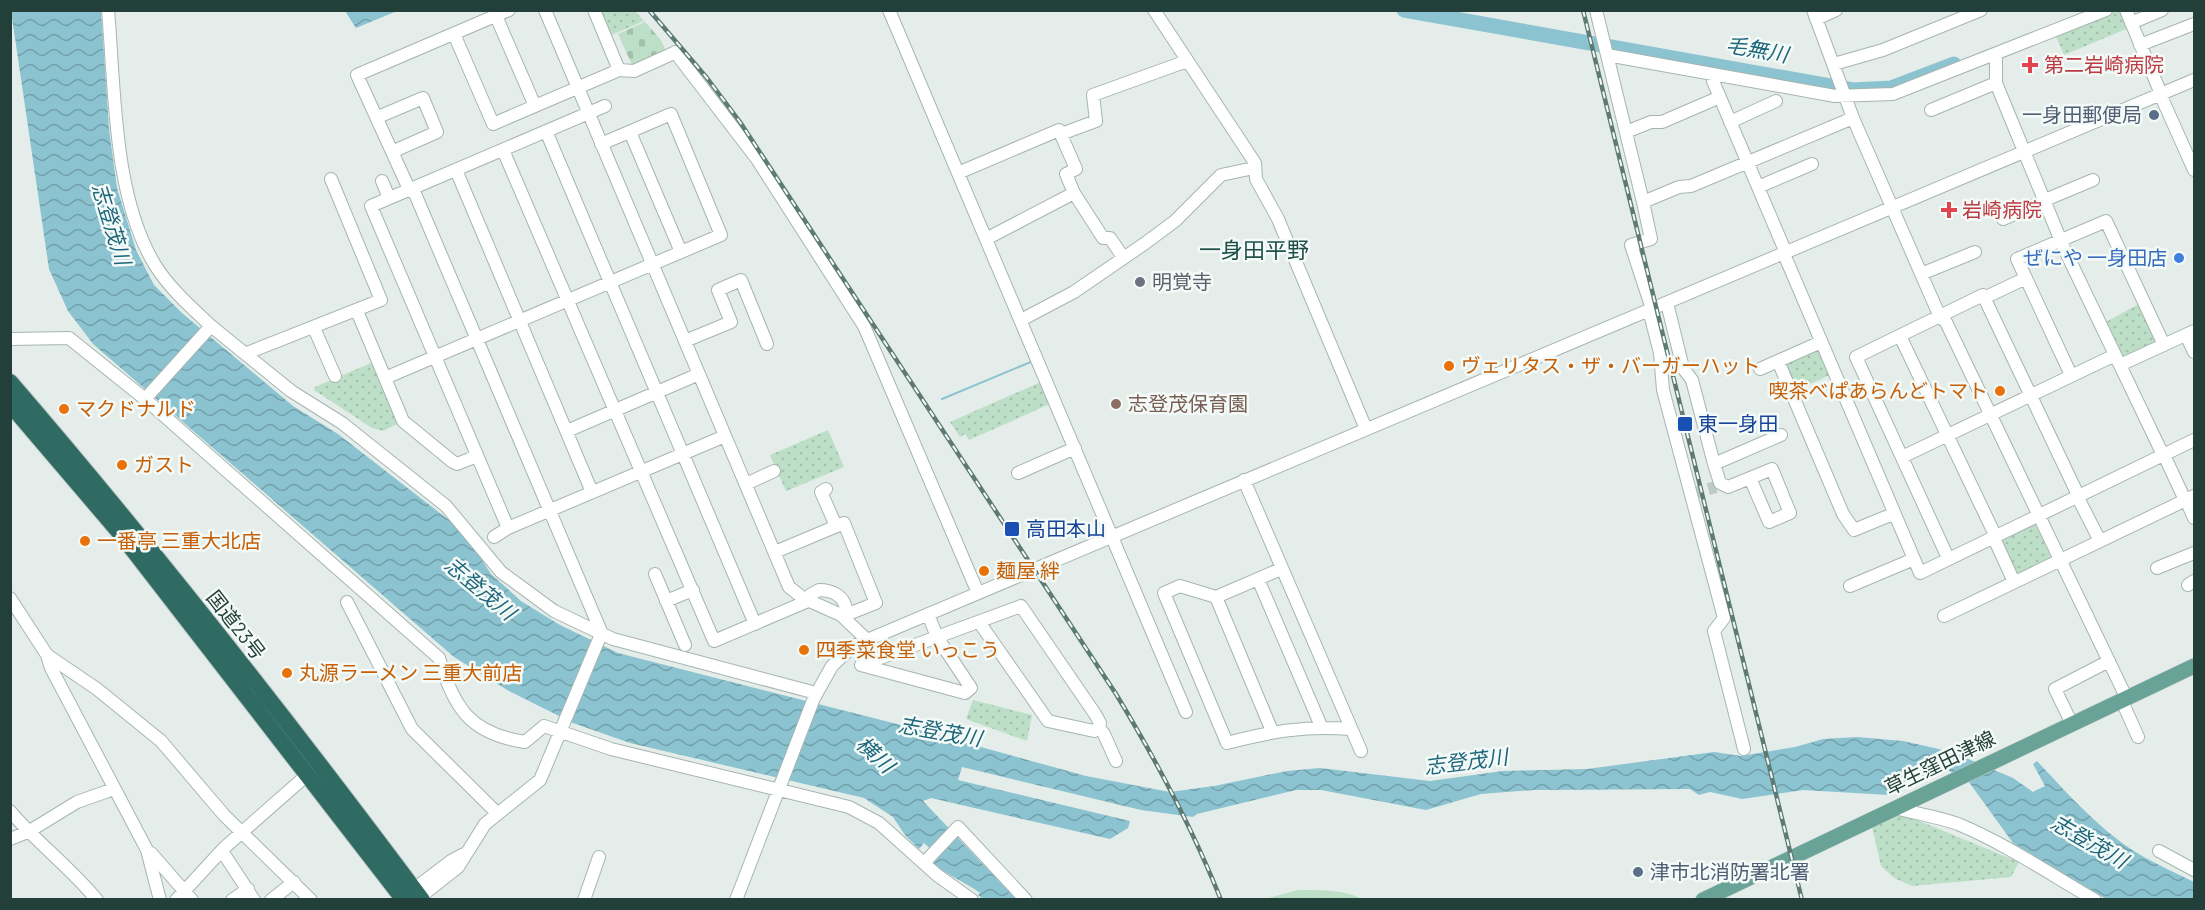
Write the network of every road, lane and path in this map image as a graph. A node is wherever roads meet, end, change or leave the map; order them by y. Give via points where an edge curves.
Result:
1 (108, 10) edge
2 (509, 10) edge
3 (545, 10) edge
4 (594, 10) edge
5 (889, 10) edge
6 (1154, 10) edge
7 (1596, 10) edge
8 (1836, 10) edge
9 (1981, 10) edge
10 (2106, 10) edge
11 (2126, 10) edge
12 (2162, 10) edge
13 (1814, 15) edge
14 (496, 16) junction
15 (2131, 23) junction
16 (2194, 24) edge
17 (454, 34) junction
18 (2140, 45) junction
19 (1996, 54) junction
20 (1607, 55) junction
21 (1187, 61) junction
22 (1834, 64) junction
23 (619, 70) junction
24 (2194, 80) edge
25 (1713, 81) dead end
26 (1996, 83) junction
27 (578, 88) junction
28 (2161, 94) junction
29 (1845, 96) junction
30 (1720, 98) junction
31 (1776, 101) dead end
32 (535, 106) junction
33 (605, 106) dead end
34 (1931, 110) dead end
35 (588, 113) junction
36 (378, 117) junction
37 (1853, 118) junction
38 (1730, 122) junction
39 (546, 131) junction
40 (630, 132) junction
41 (1626, 132) junction
42 (1061, 134) junction
43 (601, 144) junction
44 (503, 150) junction
45 (394, 151) junction
46 (2025, 151) junction
47 (1747, 162) junction
48 (1812, 164) dead end
49 (1254, 168) junction
50 (456, 170) junction
51 (2194, 171) edge
52 (958, 172) junction
53 (331, 178) dead end
54 (2093, 180) dead end
55 (382, 181) dead end
56 (1758, 187) junction
57 (411, 189) junction
58 (1074, 193) junction
59 (389, 198) junction
60 (2045, 200) junction
61 (1643, 202) junction
62 (1891, 208) junction
63 (2003, 219) dead end
64 (986, 239) junction
65 (2062, 240) junction
66 (681, 252) junction
67 (1975, 252) dead end
68 (1785, 254) junction
69 (1123, 257) junction
70 (652, 264) junction
71 (1921, 274) junction
72 (2026, 278) junction
73 (610, 282) junction
74 (1984, 298) junction
75 (567, 301) junction
76 (1667, 303) junction
77 (1650, 309) junction
78 (357, 311) junction
79 (1940, 317) junction
80 (1021, 320) junction
81 (520, 321) junction
82 (209, 328) junction
83 (314, 328) junction
84 (2190, 333) edge
85 (1900, 336) junction
86 (10, 339) edge
87 (477, 339) junction
88 (685, 341) junction
89 (1821, 342) junction
90 (767, 344) dead end
91 (2164, 345) junction
92 (2194, 351) edge
93 (247, 353) junction
94 (435, 357) junction
95 (2118, 360) junction
96 (1778, 361) junction
97 (1683, 368) junction
98 (1760, 369) dead end
99 (1663, 373) junction
100 (699, 374) junction
101 (2071, 375) junction
102 (335, 376) dead end
103 (386, 378) junction
104 (10, 382) edge
105 (656, 392) junction
106 (2031, 395) junction
107 (147, 398) junction
108 (10, 404) edge
109 (614, 411) junction
110 (1990, 414) junction
111 (1366, 429) junction
112 (567, 431) junction
113 (1781, 435) dead end
114 (1947, 435) junction
115 (725, 436) junction
116 (2194, 440) edge
117 (1075, 448) junction
118 (683, 454) junction
119 (2163, 455) junction
120 (477, 456) junction
121 (1902, 457) junction
122 (1714, 464) junction
123 (774, 471) dead end
124 (641, 472) junction
125 (1018, 473) dead end
126 (1750, 478) dead end
127 (1244, 480) junction
128 (746, 484) junction
129 (592, 492) junction
130 (2078, 495) junction
131 (822, 497) dead end
132 (2188, 499) edge
133 (550, 510) junction
134 (1893, 514) junction
135 (2038, 514) junction
136 (2194, 518) edge
137 (836, 526) junction
138 (508, 528) junction
139 (1112, 536) junction
140 (1994, 536) junction
141 (494, 537) dead end
142 (2100, 541) junction
143 (775, 552) junction
144 (2194, 553) edge
145 (1948, 558) junction
146 (1914, 559) junction
147 (2060, 560) junction
148 (2157, 568) dead end
149 (1281, 569) junction
150 (655, 574) dead end
151 (1258, 579) junction
152 (2014, 582) junction
153 (1850, 586) dead end
154 (693, 590) junction
155 (978, 593) junction
156 (1216, 597) junction
157 (10, 598) edge
158 (666, 601) junction
159 (808, 601) junction
160 (347, 602) dead end
161 (928, 614) junction
162 (843, 616) junction
163 (1944, 616) dead end
164 (979, 622) junction
165 (755, 624) junction
166 (599, 636) junction
167 (937, 637) junction
168 (866, 639) junction
169 (685, 645) dead end
170 (47, 655) junction
171 (838, 658) junction
172 (2109, 661) junction
173 (861, 665) junction
174 (2194, 666) edge
175 (815, 696) junction
176 (2124, 700) junction
177 (1186, 712) dead end
178 (2072, 724) junction
179 (1321, 726) junction
180 (1099, 728) junction
181 (1350, 729) junction
182 (1272, 731) junction
183 (560, 732) junction
184 (2138, 736) dead end
185 (1744, 749) dead end
186 (1361, 751) dead end
187 (1116, 761) dead end
188 (308, 775) junction
189 (779, 788) junction
190 (114, 789) junction
191 (1901, 805) junction
192 (10, 811) edge
193 (498, 814) junction
194 (243, 831) junction
195 (28, 832) junction
196 (10, 839) edge
197 (147, 850) junction
198 (222, 851) junction
199 (2159, 851) dead end
200 (599, 857) dead end
201 (924, 863) junction
202 (2194, 870) edge
203 (294, 882) junction
204 (251, 894) edge
205 (417, 895) edge
206 (184, 897) edge
207 (97, 900) edge
208 (160, 900) edge
209 (232, 900) edge
210 (271, 900) edge
211 (311, 900) edge
212 (584, 900) edge
213 (736, 900) edge
214 (972, 900) edge
215 (1026, 900) edge
216 (1703, 900) edge
217 (2095, 900) edge

1 - 82 street via 120,137 136,222 154,264
2 - 14 street
3 - 27 street
4 - 23 street
5 - 52 street
6 - 21 street
7 - 20 street
8 - 13 street
9 - 22 street via 1883,50
10 - 19 street
11 - 15 street
12 - 15 street
13 - 22 street
14 - 17 street
14 - 32 street
15 - 18 street
16 - 18 street
17 - 32 street via 493,124
17 - 36 street via 357,75
18 - 28 street
19 - 26 street
19 - 29 street via 1893,94
20 - 29 street
20 - 41 street
21 - 42 street via 1093,94 1096,121
21 - 49 street
22 - 29 street
23 - 27 street
23 - 155 street via 634,71 676,52 757,159 864,326
24 - 28 street
25 - 30 street
26 - 34 street
26 - 46 street
27 - 32 street
27 - 35 street
28 - 46 street
28 - 51 street
29 - 37 street
30 - 38 street
30 - 41 street
31 - 38 street
33 - 35 street
35 - 39 street
35 - 43 street
36 - 45 street
36 - 45 street via 423,98 437,132
37 - 47 street
37 - 62 street
38 - 47 street
39 - 44 street
39 - 73 street
40 - 43 street
40 - 66 street
40 - 66 street via 670,114 721,235
41 - 61 street
42 - 52 street via 1059,130
42 - 58 street via 1076,168 1066,174
43 - 70 street
44 - 50 street
44 - 75 street
45 - 57 street
46 - 60 street
46 - 62 street
47 - 56 street
47 - 61 street
48 - 56 street
49 - 69 street via 1221,176 1175,220
49 - 111 street
50 - 57 street
50 - 81 street
52 - 64 street
53 - 78 street via 381,300
54 - 60 street
55 - 59 street
56 - 68 street
57 - 59 street
57 - 87 street
58 - 64 street
58 - 69 street via 1104,238 1110,238
59 - 94 street via 371,206
60 - 63 street
60 - 65 street
61 - 77 street via 1652,239 1631,245
62 - 68 street
62 - 71 street
64 - 80 street
65 - 72 street via 2017,259
65 - 91 street via 2106,221
65 - 95 street
66 - 70 street
67 - 71 street
68 - 76 street
68 - 89 street
69 - 80 street via 1074,292
70 - 73 street
70 - 88 street
71 - 79 street
72 - 74 street
72 - 101 street
73 - 75 street
73 - 105 street
74 - 79 street via 1983,295
74 - 106 street
75 - 81 street
75 - 109 street
76 - 77 street
76 - 97 street
77 - 99 street
77 - 111 street
78 - 83 street
78 - 103 street
79 - 85 street
79 - 110 street via 1946,322
80 - 117 street
81 - 87 street
81 - 112 street
82 - 93 street
82 - 107 street
83 - 93 street
83 - 102 street
84 - 91 street
84 - 92 street
85 - 114 street
85 - 121 street via 1856,357
86 - 107 street via 69,338 138,396
87 - 94 street
87 - 133 street
88 - 90 street via 731,322 718,290 741,280
88 - 100 street
89 - 96 street
89 - 134 street
91 - 95 street
93 - 166 street via 291,391 342,423 446,506 512,582
94 - 103 street
94 - 120 street
95 - 101 street
95 - 119 street
96 - 98 street
96 - 134 street via 1854,530
97 - 99 street
97 - 122 street via 1692,380
99 - 185 street via 1663,390 1724,618 1714,631
100 - 105 street
100 - 115 street
101 - 106 street
103 - 120 street via 403,421 457,464
104 - 205 highway, 国道23号 via 110,500 315,757
105 - 109 street
105 - 118 street
106 - 110 street
106 - 130 street
107 - 183 street via 439,658 458,703 480,729 525,742 544,726
108 - 188 highway, 国道23号 via 120,533
109 - 112 street
109 - 124 street
110 - 114 street
110 - 135 street
111 - 127 street
112 - 129 street
113 - 122 street
114 - 121 street
114 - 140 street
115 - 118 street
115 - 128 street
116 - 119 street
117 - 125 street
117 - 139 street
118 - 124 street
118 - 165 street
119 - 130 street
119 - 132 street
120 - 138 street
121 - 145 street
122 - 126 street via 1718,485 1728,487
123 - 128 street
124 - 129 street
124 - 154 street
127 - 139 street
127 - 149 street
128 - 143 street
129 - 133 street
130 - 135 street
130 - 142 street
131 - 137 street
132 - 136 street
132 - 142 street
133 - 138 street
133 - 166 street via 600,629
134 - 146 street
135 - 140 street
135 - 147 street
137 - 143 street
137 - 162 street via 844,523 876,603
138 - 141 street
139 - 155 street
139 - 177 street
140 - 145 street
140 - 152 street
142 - 147 street
143 - 159 street via 789,587
144 - 148 street
145 - 146 street via 1920,573
146 - 153 street
147 - 152 street
147 - 172 street
149 - 151 street
149 - 181 street
150 - 158 street
151 - 156 street
151 - 179 street
152 - 163 street
154 - 158 street
154 - 165 street via 714,641
155 - 161 street
156 - 182 street
156 - 182 street via 1180,586 1164,593 1227,743
157 - 170 street
158 - 169 street
159 - 162 street via 814,591 833,592 846,605
159 - 165 street
160 - 193 street via 412,729
161 - 167 street
161 - 168 street
162 - 168 street
164 - 167 street
164 - 180 street via 1048,720 1094,731
164 - 180 street via 1022,606 1095,714
166 - 175 street
166 - 183 street
167 - 173 street
167 - 173 street via 971,687 965,693
168 - 171 street
170 - 190 street
170 - 194 street via 135,717
171 - 173 street
171 - 175 street
172 - 176 street
172 - 178 street via 2055,689
174 - 176 main road, 草生窪田津線
175 - 189 street
176 - 178 main road, 草生窪田津線
176 - 184 street
178 - 191 main road, 草生窪田津線
179 - 181 street
179 - 182 street
180 - 187 street
181 - 186 street
183 - 189 street
183 - 193 street via 540,780
188 - 194 street
188 - 205 highway, 国道23号
189 - 201 street via 866,814
189 - 213 street
190 - 195 street via 77,802
190 - 197 street
191 - 216 main road, 草生窪田津線
191 - 217 street via 1970,830 2032,861
192 - 195 street
193 - 205 street via 485,824 464,854 451,861
194 - 198 street
194 - 203 street
195 - 196 street
195 - 207 street via 74,872
197 - 206 street
197 - 208 street
198 - 204 street
198 - 206 street
199 - 202 street
200 - 212 street
201 - 214 street
201 - 215 street via 958,827
203 - 210 street
203 - 211 street
204 - 209 street

